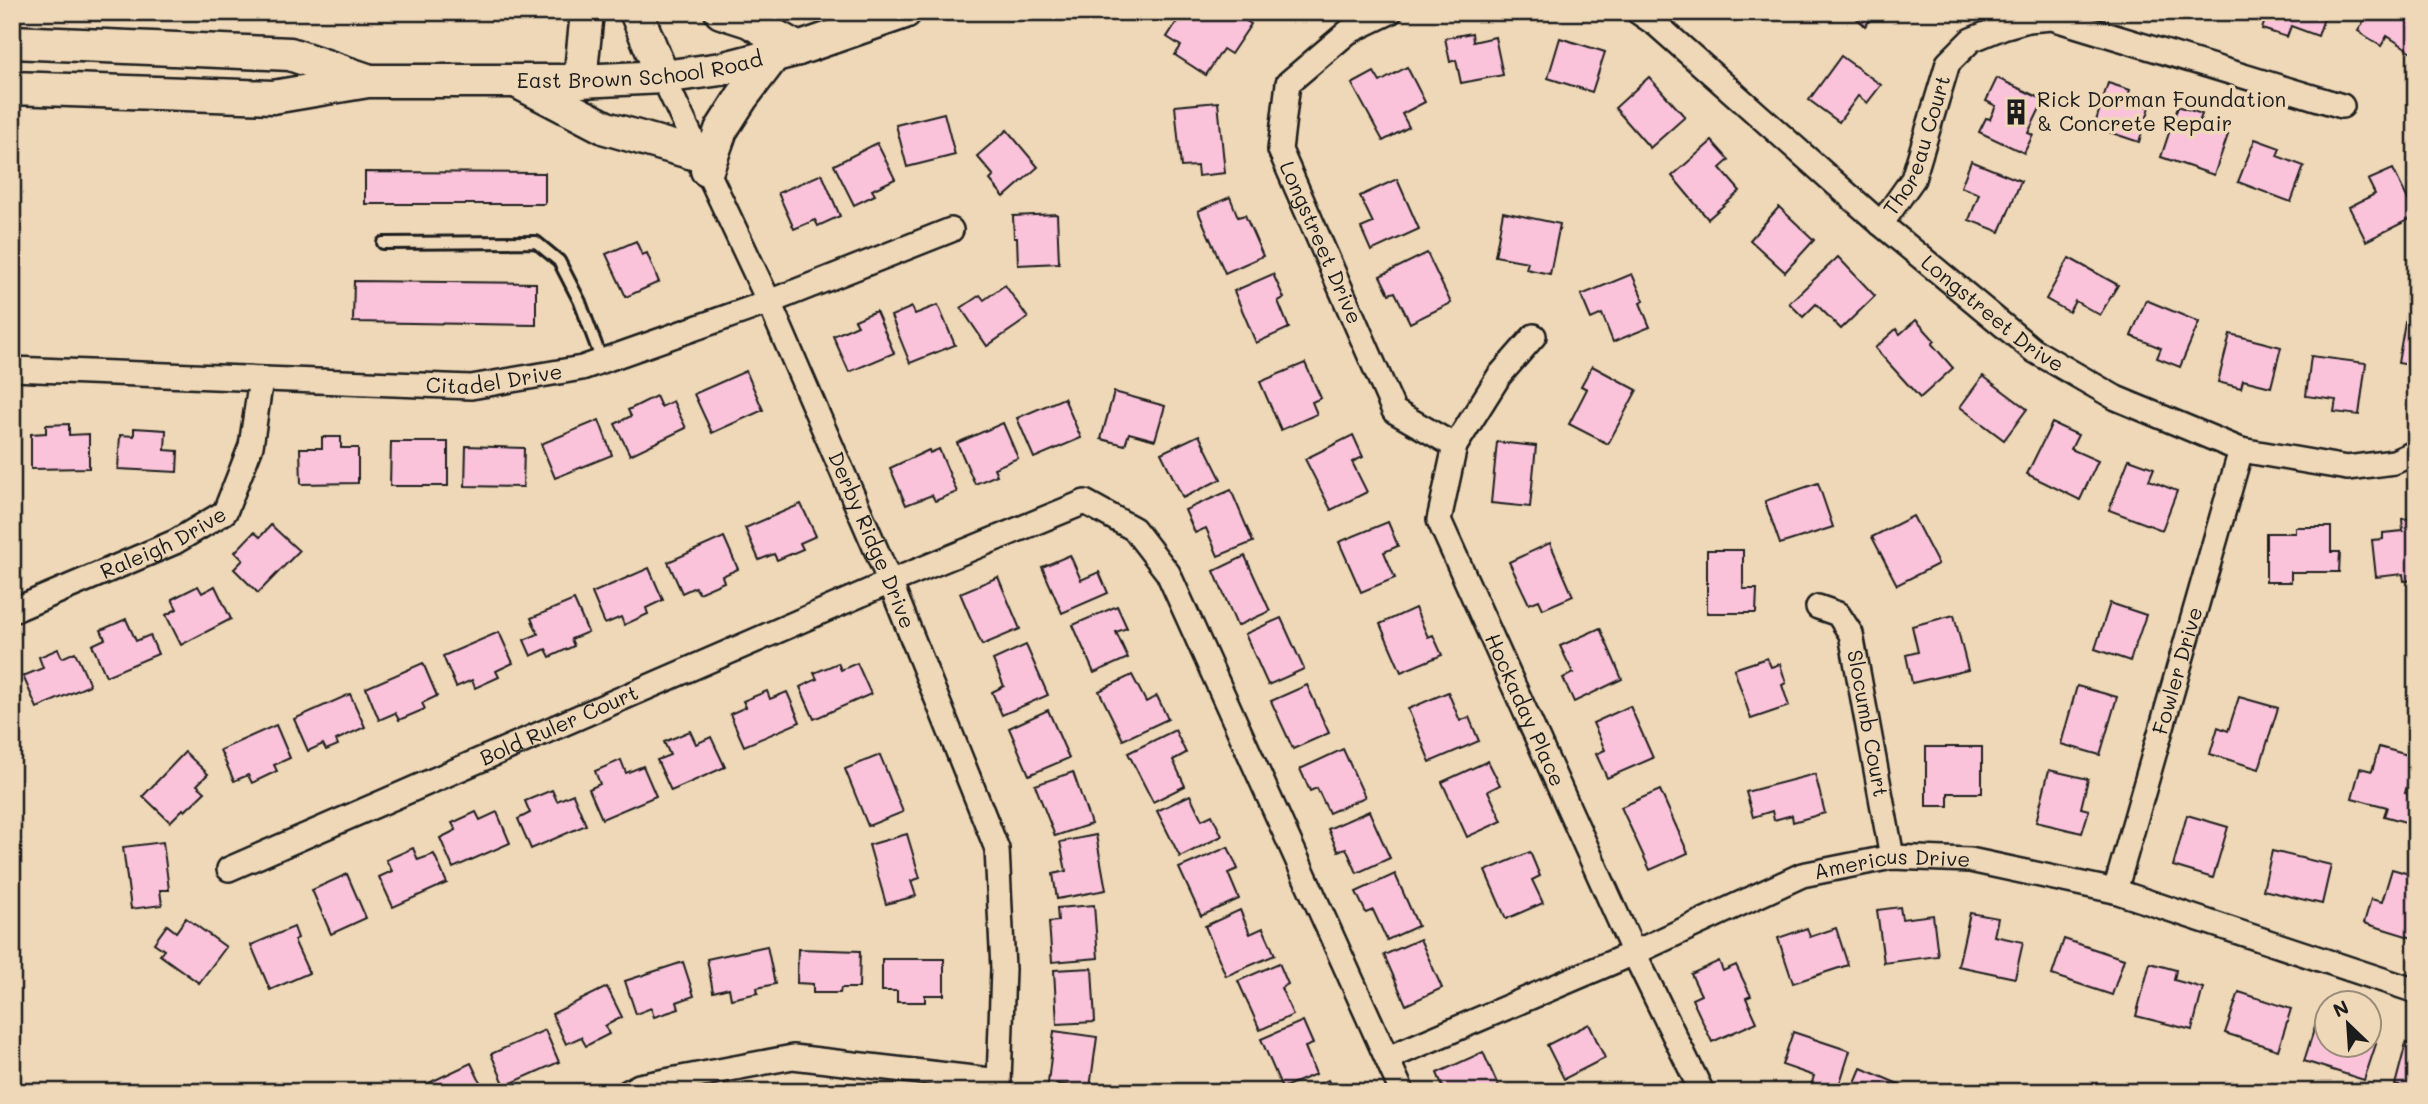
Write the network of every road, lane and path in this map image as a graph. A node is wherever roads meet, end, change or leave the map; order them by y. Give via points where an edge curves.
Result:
1 (587, 12) edge
2 (636, 12) edge
3 (721, 12) edge
4 (905, 12) edge
5 (1390, 12) edge
6 (1651, 16) edge
7 (12, 42) edge
8 (786, 52) junction
9 (663, 77) junction
10 (514, 80) junction
11 (368, 81) junction
12 (580, 81) junction
13 (12, 88) edge
14 (2342, 106) dead end
15 (703, 162) junction
16 (1881, 224) junction
17 (951, 230) dead end
18 (383, 243) dead end
19 (769, 302) junction
20 (1534, 336) dead end
21 (602, 361) junction
22 (12, 369) edge
23 (261, 379) junction
24 (1455, 446) junction
25 (2241, 450) junction
26 (2416, 452) edge
27 (890, 582) junction
28 (1818, 607) dead end
29 (12, 611) edge
30 (1892, 857) junction
31 (229, 869) dead end
32 (2115, 891) junction
33 (1634, 953) junction
34 (2416, 991) edge
35 (1388, 1058) junction
36 (997, 1087) edge
37 (628, 1092) edge
38 (1402, 1092) edge
39 (1702, 1092) edge

1 - 12 main road
2 - 9 main road, Derby Ridge Drive
3 - 8 main road via 749,22
4 - 8 main road, East Brown School Road
5 - 24 street, Longstreet Drive via 1348,32 1288,83 1280,150 1394,411
6 - 16 street, Longstreet Drive
7 - 11 main road, East Brown School Road via 290,54
8 - 9 main road, East Brown School Road via 721,69
8 - 15 main road via 721,130
9 - 12 main road, East Brown School Road
9 - 15 street, Derby Ridge Drive
10 - 11 main road, East Brown School Road
10 - 12 main road, East Brown School Road
10 - 15 main road via 606,128
11 - 13 main road, East Brown School Road via 273,97
14 - 16 street, Thoreau Court via 2052,18 2028,20 1972,40 1948,63 1913,179
15 - 19 street, Derby Ridge Drive
16 - 25 street, Longstreet Drive via 2033,350 2116,398
17 - 19 street, Citadel Drive
18 - 21 lane via 536,242 559,261
19 - 21 street, Citadel Drive
19 - 27 street, Derby Ridge Drive
20 - 24 street, Hockaday Place via 1499,376
21 - 23 street, Citadel Drive via 471,387
22 - 23 street, Citadel Drive
23 - 29 street, Raleigh Drive via 251,446 225,512 175,542
24 - 33 street, Hockaday Place via 1439,520
25 - 26 street, Longstreet Drive via 2347,468 2394,462
25 - 32 street, Fowler Drive
27 - 31 street, Bold Ruler Court
27 - 35 street, Bold Ruler Court via 1085,502 1134,529 1168,573
27 - 36 street, Derby Ridge Drive via 997,849 1003,969
28 - 30 street, Slocumb Court via 1838,614 1851,634
30 - 32 street, Americus Drive via 1970,860
30 - 33 street, Americus Drive via 1802,875
32 - 34 street, Americus Drive
33 - 35 street, Americus Drive
33 - 39 street, Hockaday Place
35 - 38 street
36 - 37 street via 793,1057 639,1086

